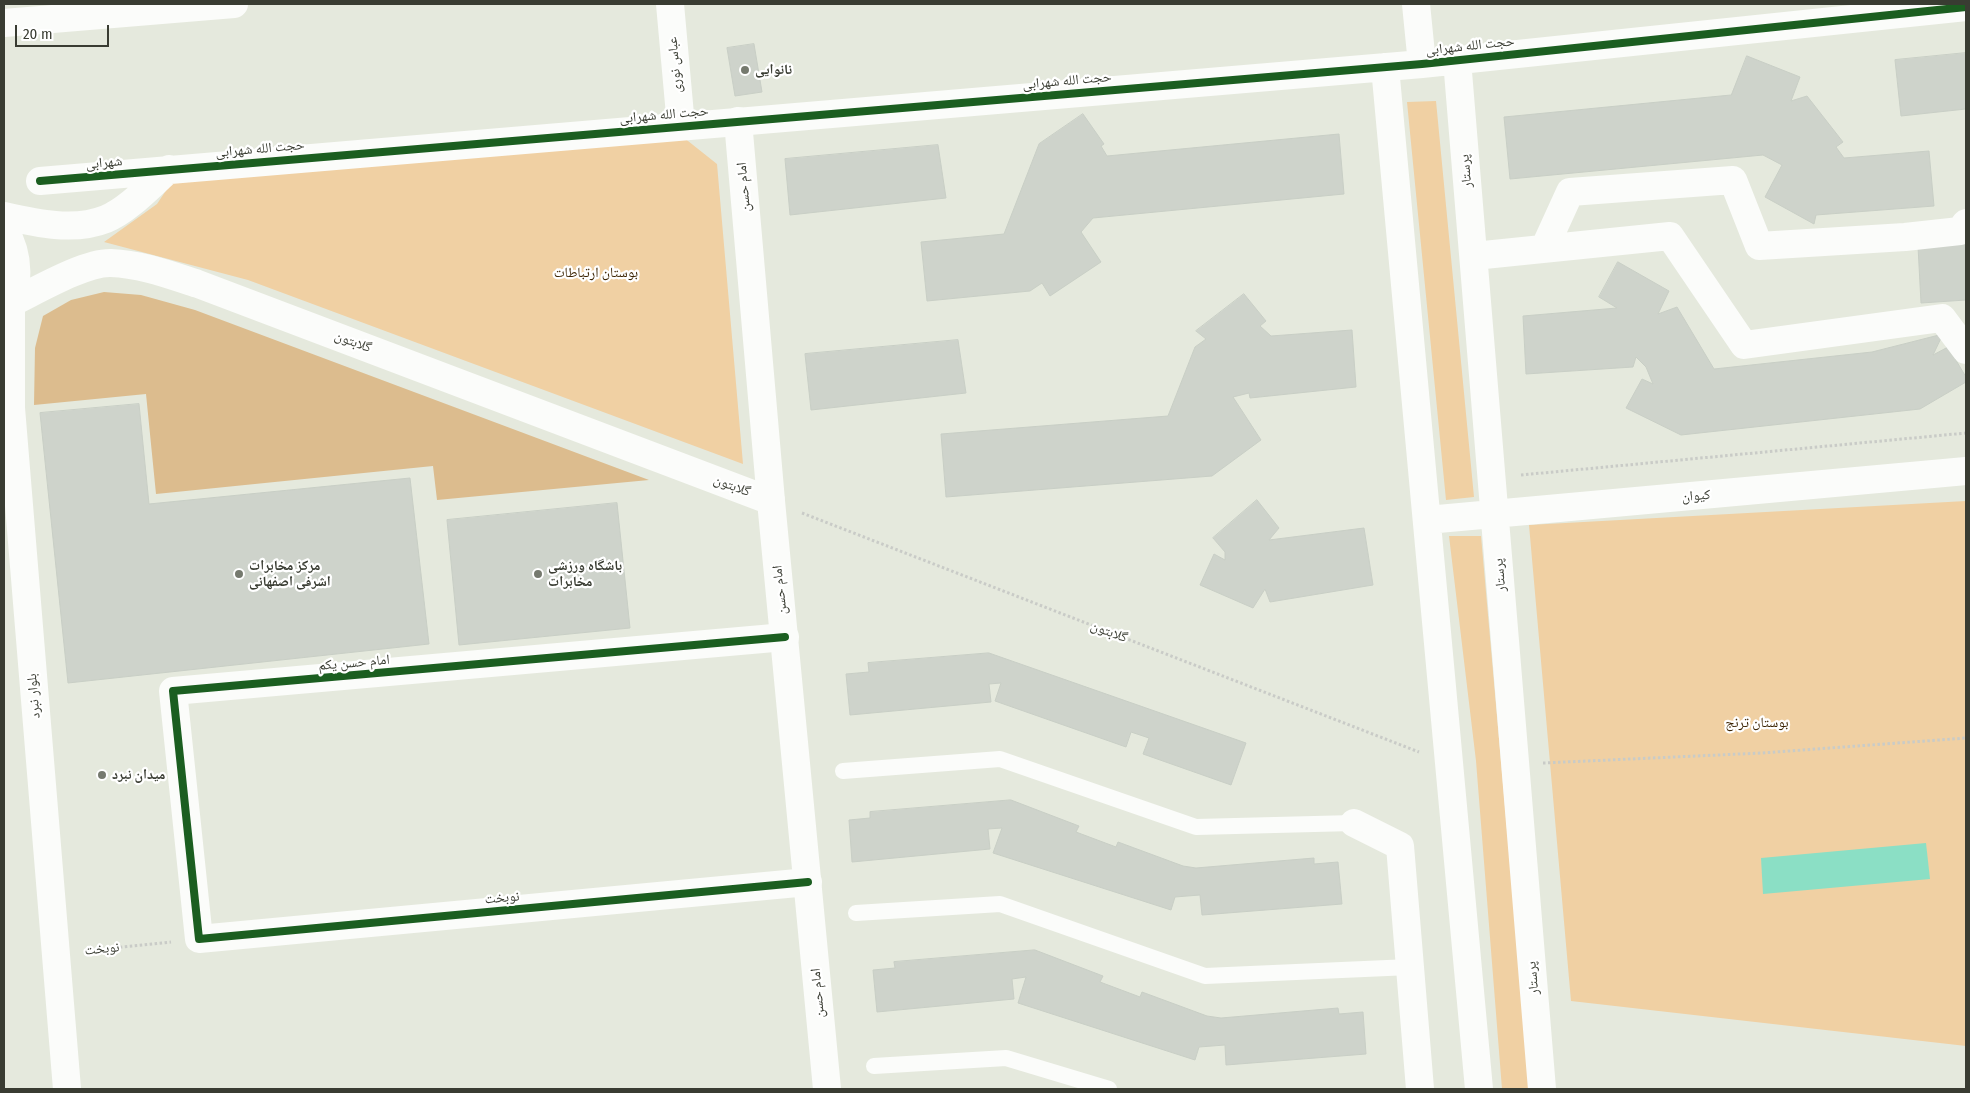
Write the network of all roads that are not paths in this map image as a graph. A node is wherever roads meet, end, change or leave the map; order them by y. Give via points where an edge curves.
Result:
1 (234, 4) edge
2 (670, 4) edge
3 (1416, 4) edge
4 (1966, 7) edge
5 (4, 23) edge
6 (1457, 60) junction
7 (1422, 64) junction
8 (1385, 67) junction
9 (738, 121) junction
10 (681, 126) junction
11 (169, 169) junction
12 (40, 181) dead end
13 (4, 216) edge
14 (1966, 223) edge
15 (4, 229) edge
16 (1544, 249) junction
17 (1474, 256) junction
18 (7, 308) edge
19 (1966, 350) edge
20 (1966, 471) edge
21 (771, 500) junction
22 (1495, 514) junction
23 (1427, 520) junction
24 (785, 637) junction
25 (844, 770) dead end
26 (1354, 823) joint
27 (808, 882) junction
28 (856, 913) dead end
29 (199, 939) joint
30 (1410, 967) junction
31 (874, 1066) dead end
32 (67, 1089) edge
33 (826, 1089) edge
34 (1109, 1089) edge
35 (1420, 1089) edge
36 (1479, 1089) edge
37 (1542, 1089) edge

1 - 5 street
2 - 10 street, عباس نوری
3 - 7 street
4 - 6 street, حجت الله شهرابی
6 - 7 street, حجت الله شهرابی
6 - 17 street, پرستار
7 - 8 street, حجت الله شهرابی
8 - 9 street, حجت الله شهرابی
8 - 23 street
9 - 10 street, حجت الله شهرابی
9 - 21 street, امام حسن
10 - 11 street, حجت الله شهرابی
11 - 12 street, شهرابی
11 - 13 street via 134,200 106,219 51,226
14 - 16 street via 1960,231 1759,246 1733,180 1570,192
15 - 18 street via 15,253 17,278
16 - 17 street
16 - 19 street via 1670,236 1744,345 1942,318
17 - 22 street, پرستار
18 - 21 street, گلابتون via 77,271 109,263 142,267 207,287
18 - 32 street, بلوار نبرد via 11,408
20 - 22 street, کیوان
21 - 24 street, امام حسن
22 - 23 street, کیوان
22 - 37 street, پرستار
23 - 36 street
24 - 27 street, امام حسن
24 - 29 street, امام حسن یکم via 173,691
25 - 26 lane via 1000,759 1196,827
26 - 30 street via 1400,846
27 - 29 street, نوبخت
27 - 33 street, امام حسن
28 - 30 lane via 1000,904 1205,976
30 - 35 street
31 - 34 lane via 1006,1058

